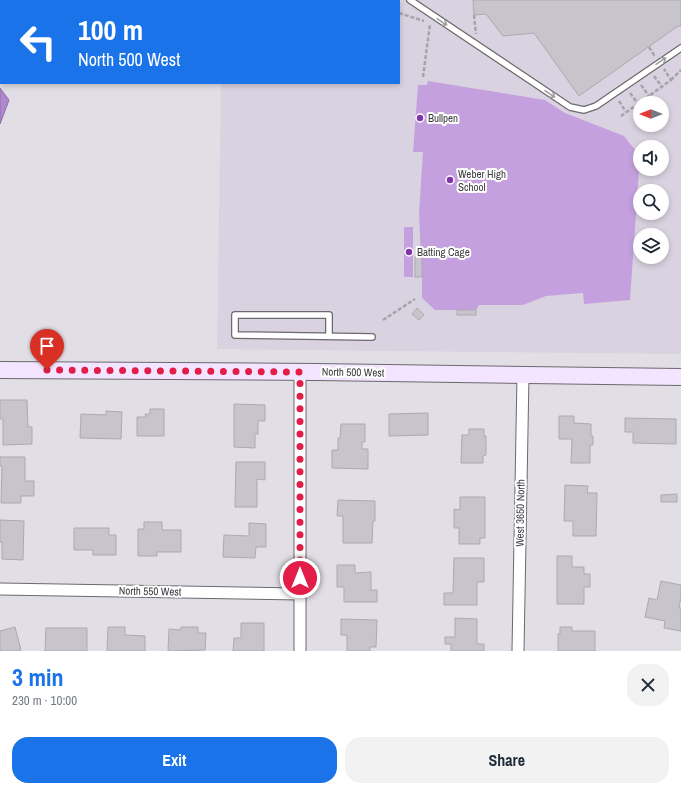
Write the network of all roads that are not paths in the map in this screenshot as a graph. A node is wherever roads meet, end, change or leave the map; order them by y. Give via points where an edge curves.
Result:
1 (410, 0) edge
2 (681, 48) edge
3 (329, 336) junction
4 (372, 337) dead end
5 (0, 370) edge
6 (300, 372) junction
7 (523, 376) junction
8 (681, 377) edge
9 (0, 589) edge
10 (300, 594) junction
11 (300, 651) edge
12 (518, 651) edge

1 -> 2 lane via 570,107 584,110 596,106
3 - 3 lane via 235,335 235,315 329,315
3 - 4 lane
5 - 6 street, North 500 West
6 - 7 street, North 500 West
6 - 10 street
7 - 8 street, North 500 West
7 - 12 street, West 3650 North
9 - 10 street, North 550 West
10 - 11 street

